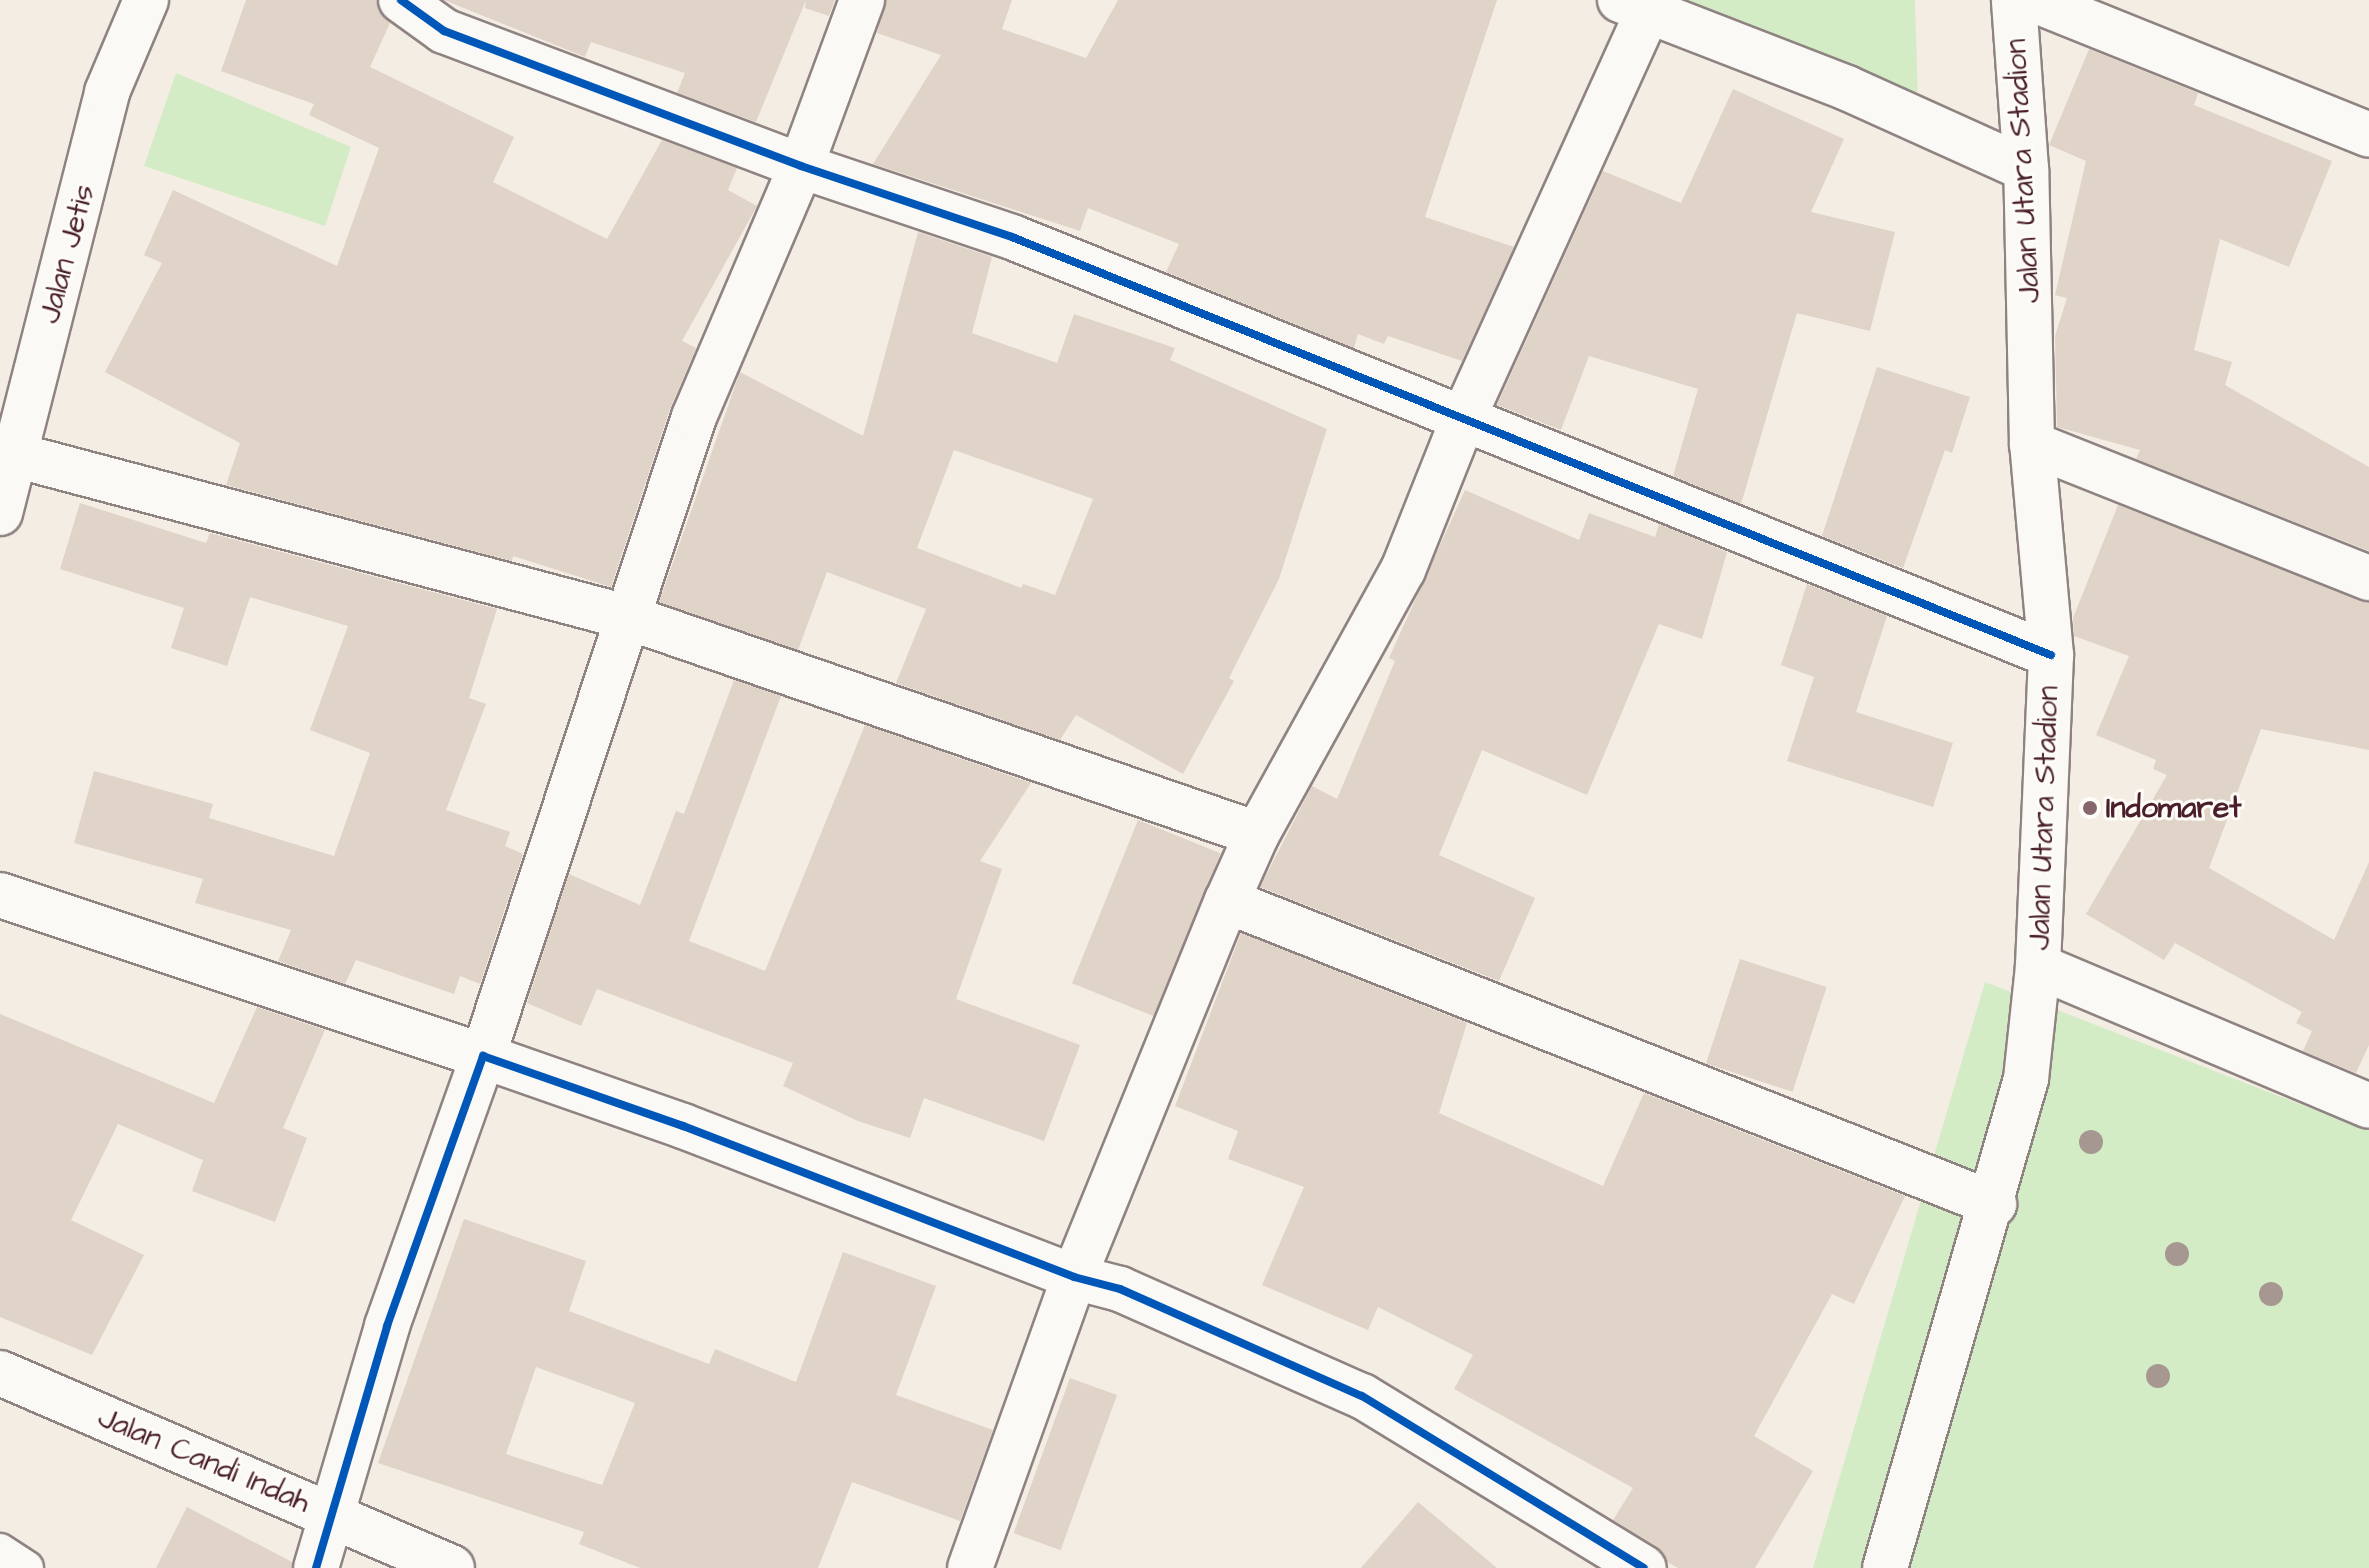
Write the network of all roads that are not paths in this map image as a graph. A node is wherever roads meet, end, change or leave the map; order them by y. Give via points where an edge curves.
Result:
1 (146, 0) edge
2 (401, 0) edge
3 (862, 0) edge
4 (2014, 0) edge
5 (2034, 0) edge
6 (1633, 6) edge
7 (2369, 135) edge
8 (801, 166) junction
9 (2026, 169) junction
10 (1463, 419) junction
11 (2032, 444) junction
12 (15, 455) junction
13 (0, 513) edge
14 (2369, 578) edge
15 (630, 618) junction
16 (2051, 655) junction
17 (1257, 834) junction
18 (0, 895) edge
19 (1227, 901) junction
20 (2038, 966) junction
21 (483, 1056) junction
22 (2369, 1106) edge
23 (1994, 1204) junction
24 (1074, 1277) junction
25 (0, 1373) edge
26 (330, 1514) junction
27 (0, 1551) edge
28 (26, 1568) edge
29 (316, 1568) edge
30 (452, 1568) edge
31 (970, 1568) edge
32 (1644, 1568) edge
33 (1885, 1568) edge

1 - 12 street, Jalan Jetis via 107,92
2 - 8 street via 444,31
3 - 8 street
4 - 9 street, Jalan Utara Stadion
5 - 7 street
6 - 9 street via 1847,88
6 - 10 street
8 - 10 street via 1012,237
8 - 15 street via 694,417
9 - 11 street, Jalan Utara Stadion
10 - 16 street
10 - 17 street via 1403,570
11 - 14 street
11 - 16 street, Jalan Utara Stadion
12 - 13 street, Jalan Jetis
12 - 15 street
15 - 17 street
15 - 21 street
16 - 20 street, Jalan Utara Stadion
17 - 19 street
18 - 21 street
19 - 23 street
19 - 24 street
20 - 22 street
20 - 23 street, Jalan Utara Stadion via 2026,1079
21 - 24 street via 683,1126
21 - 26 street via 387,1326
23 - 33 street, Jalan Utara Stadion
24 - 31 street
24 - 32 street via 1120,1289 1362,1396
25 - 26 street, Jalan Candi Indah
26 - 29 street
26 - 30 street, Jalan Candi Indah
27 - 28 lane

